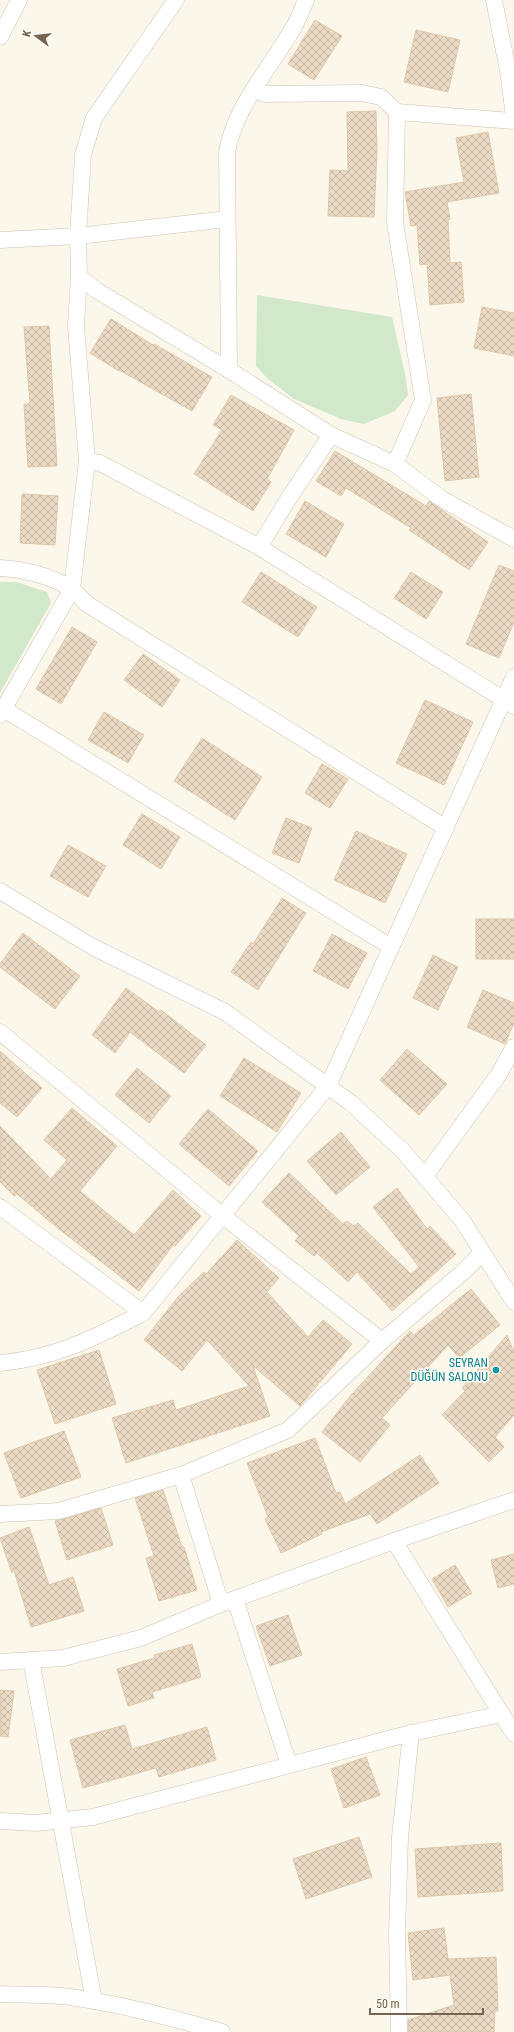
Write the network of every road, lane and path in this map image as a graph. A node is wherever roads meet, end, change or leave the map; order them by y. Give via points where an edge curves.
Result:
1 (18, 0) edge
2 (176, 0) edge
3 (306, 0) edge
4 (494, 0) edge
5 (0, 37) edge
6 (254, 89) junction
7 (397, 112) junction
8 (514, 116) edge
9 (514, 121) edge
10 (227, 219) junction
11 (78, 236) junction
12 (0, 240) edge
13 (79, 276) junction
14 (229, 370) junction
15 (331, 435) junction
16 (87, 460) junction
17 (395, 464) junction
18 (514, 539) edge
19 (259, 547) junction
20 (0, 568) edge
21 (72, 589) junction
22 (514, 677) edge
23 (509, 702) edge
24 (2, 712) edge
25 (446, 828) junction
26 (0, 891) edge
27 (391, 947) junction
28 (0, 1032) edge
29 (514, 1047) edge
30 (328, 1086) junction
31 (425, 1176) junction
32 (0, 1207) edge
33 (223, 1216) junction
34 (482, 1253) junction
35 (514, 1300) edge
36 (143, 1313) junction
37 (382, 1340) junction
38 (0, 1363) edge
39 (181, 1475) junction
40 (513, 1499) edge
41 (0, 1514) edge
42 (394, 1541) junction
43 (228, 1602) junction
44 (30, 1660) junction
45 (0, 1662) edge
46 (502, 1714) junction
47 (411, 1733) junction
48 (514, 1734) edge
49 (289, 1765) junction
50 (60, 1820) junction
51 (0, 1821) edge
52 (0, 1994) edge
53 (94, 2001) junction
54 (222, 2032) edge
55 (399, 2032) edge

1 - 5 street
2 - 11 street via 94,118 83,156
3 - 6 street via 296,24
4 - 8 street
6 - 7 street via 265,94 362,93 381,97
6 - 10 street via 229,136
7 - 9 street
7 - 17 street via 395,222 423,400
10 - 11 street
10 - 14 street
11 - 12 street
11 - 13 street
13 - 14 street via 96,290
13 - 16 street via 76,326
14 - 15 street
15 - 17 street
15 - 19 street
16 - 19 street via 100,463
16 - 21 street
17 - 18 street via 442,498
19 - 23 street
20 - 21 street via 13,568
21 - 24 street
21 - 25 street via 87,604
22 - 23 street
23 - 25 street
24 - 27 street
25 - 27 street
26 - 30 street via 93,947 225,1012
27 - 30 street
28 - 33 street
29 - 31 street via 499,1074
30 - 31 street via 351,1103 402,1150
30 - 33 street
31 - 34 street via 462,1220
32 - 36 street
33 - 36 street
33 - 37 street
34 - 35 street
34 - 37 street
36 - 38 street via 55,1354
37 - 39 street via 288,1430
39 - 41 street via 59,1512
39 - 43 street
40 - 42 street
42 - 43 street
42 - 46 street
43 - 44 street via 141,1638 63,1658
43 - 49 street
44 - 45 street
44 - 50 street
46 - 47 street
46 - 48 street
47 - 49 street
47 - 55 street via 400,1837 397,1932
49 - 50 street via 93,1817
50 - 51 street via 36,1823
50 - 53 street
52 - 53 street via 69,1997
53 - 54 street

